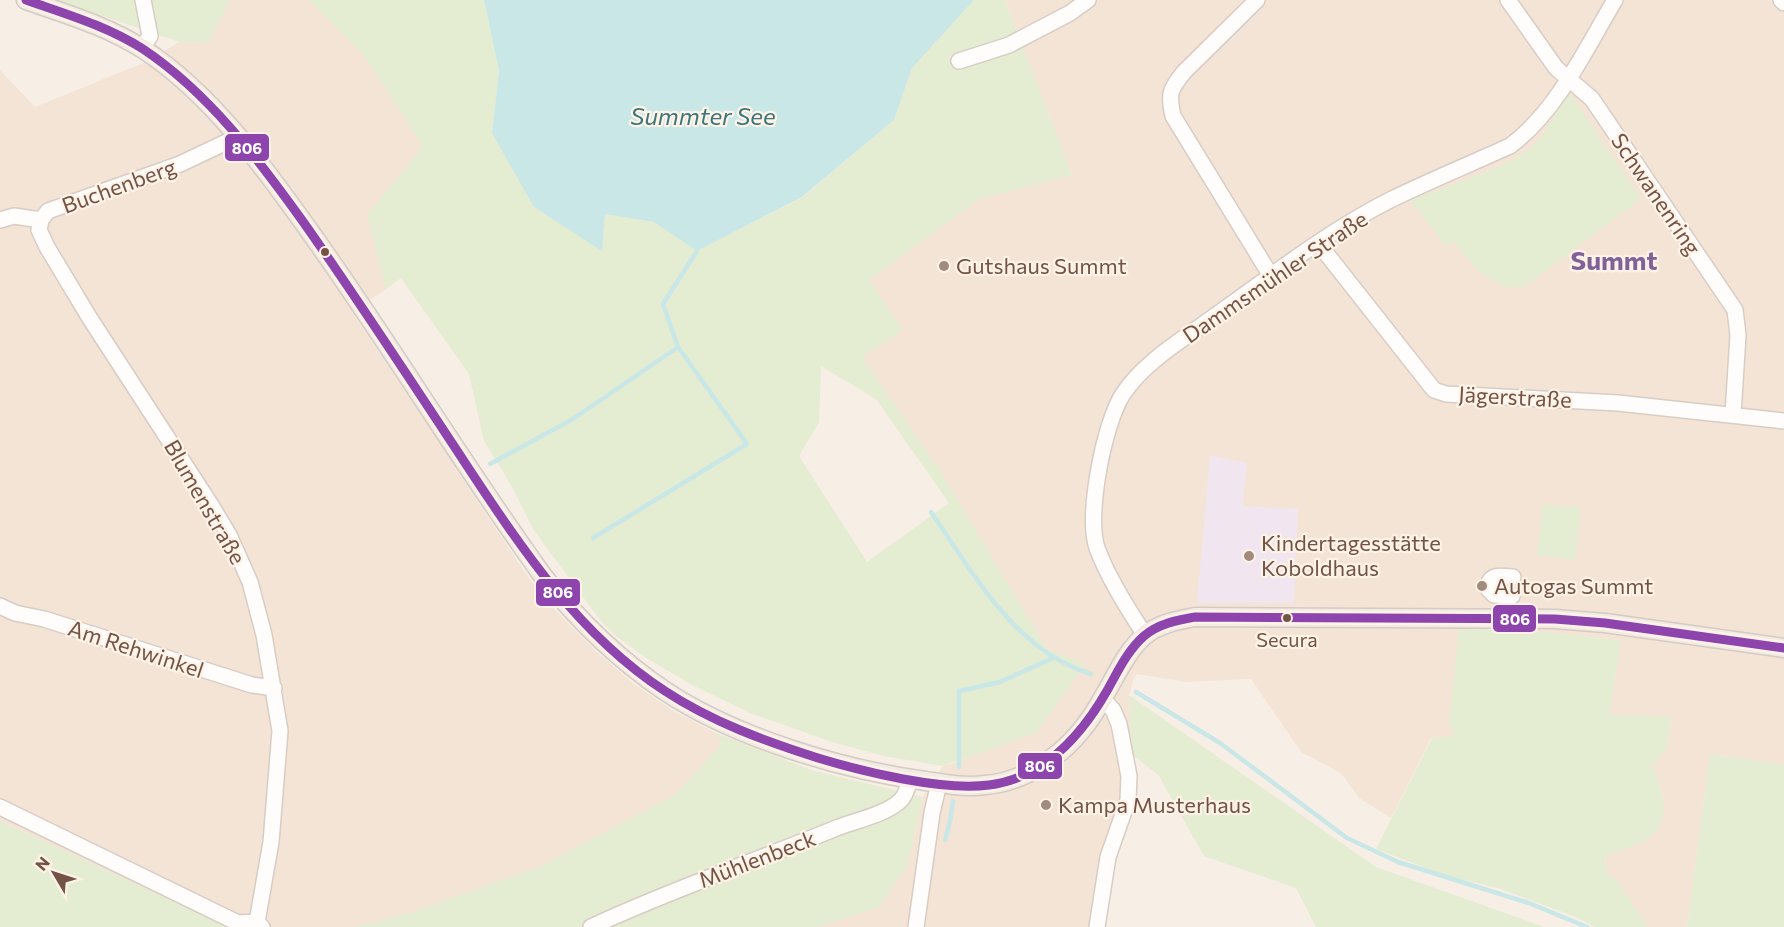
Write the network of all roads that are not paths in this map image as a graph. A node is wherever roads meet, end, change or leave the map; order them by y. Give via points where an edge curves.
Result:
1 (26, 0) edge
2 (143, 0) edge
3 (1088, 0) edge
4 (1257, 0) edge
5 (1508, 0) edge
6 (1615, 0) edge
7 (142, 48) junction
8 (959, 61) dead end
9 (1568, 78) junction
10 (237, 137) junction
11 (0, 220) edge
12 (41, 220) junction
13 (1318, 243) junction
14 (1271, 276) junction
15 (1733, 414) junction
16 (1784, 421) edge
17 (1513, 577) dead end
18 (1512, 596) dead end
19 (0, 606) edge
20 (1146, 635) junction
21 (1784, 648) edge
22 (274, 688) junction
23 (1103, 699) junction
24 (910, 779) junction
25 (939, 783) junction
26 (0, 807) edge
27 (259, 925) edge
28 (919, 925) edge
29 (591, 927) edge
30 (1096, 927) edge

1 - 7 main road via 99,26
2 - 7 street via 150,36
3 - 8 street via 1009,45
4 - 14 street via 1184,72 1169,98 1173,116
5 - 9 street, Schwanenring via 1556,68
6 - 9 street, Dammsmühler Straße
7 - 10 main road via 203,99
9 - 13 street, Dammsmühler Straße via 1536,124 1510,146 1389,201
9 - 15 street, Schwanenring via 1592,99 1735,310 1738,334
10 - 12 street, Buchenberg via 180,164 48,211
10 - 24 main road via 329,258 538,569 610,649 659,687 719,720 787,748
11 - 12 street, Buchenberg via 14,216
12 - 22 street, Blumenstraße via 39,230 47,247 229,535 250,582
13 - 14 street, Dammsmühler Straße
13 - 15 street, Jägerstraße via 1434,390 1446,394
14 - 20 street, Dammsmühler Straße via 1141,373 1123,394 1112,416 1098,475 1096,546
15 - 16 street, Jägerstraße
17 - 18 street via 1496,576 1488,583 1494,595
19 - 22 street, Am Rehwinkel via 252,685
20 - 21 main road via 1172,622 1195,617 1511,618 1605,623
20 - 23 main road via 1126,658
22 - 27 street, Blumenstraße via 280,731 278,766
23 - 25 main road via 1071,742 1041,766 1007,781 986,785
23 - 30 street via 1119,724 1130,777 1128,800 1108,857
24 - 25 main road
24 - 29 street, Mühlenbeck via 901,800 873,816 655,898
25 - 28 street
26 - 27 street via 238,923

